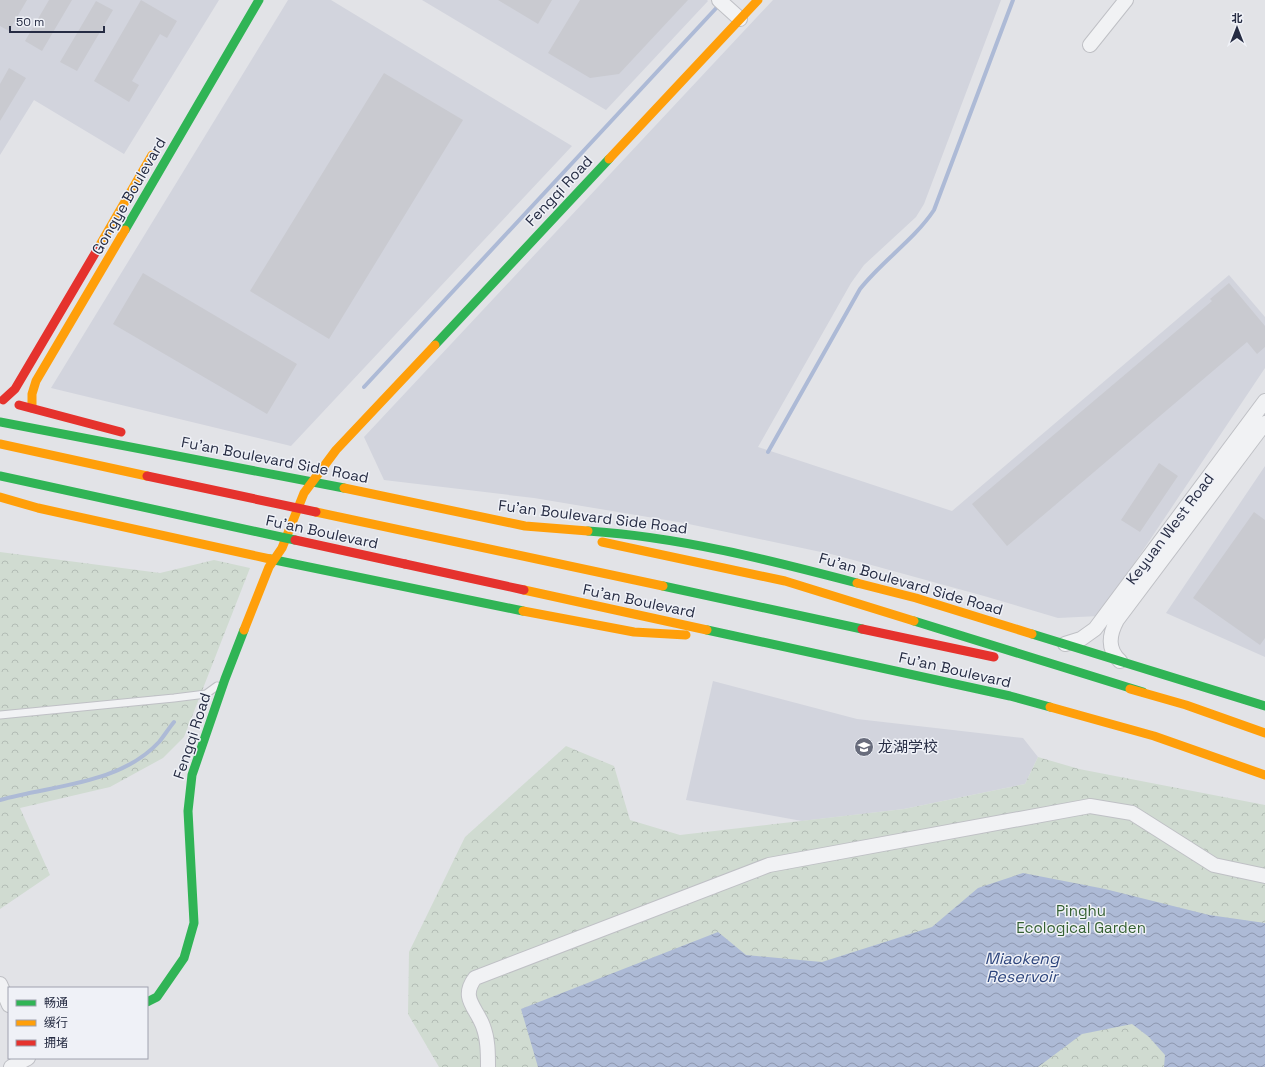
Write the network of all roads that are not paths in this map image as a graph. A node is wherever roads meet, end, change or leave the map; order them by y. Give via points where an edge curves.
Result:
1 (259, 0) edge
2 (719, 0) edge
3 (758, 0) edge
4 (1126, 0) edge
5 (740, 19) junction
6 (1090, 45) dead end
7 (159, 144) dead end
8 (2, 400) edge
9 (1265, 401) edge
10 (381, 402) junction
11 (32, 408) junction
12 (357, 413) dead end
13 (0, 422) edge
14 (1265, 423) edge
15 (130, 435) dead end
16 (160, 443) dead end
17 (0, 444) edge
18 (266, 472) junction
19 (0, 476) edge
20 (300, 476) junction
21 (311, 481) junction
22 (0, 497) edge
23 (281, 515) dead end
24 (525, 526) junction
25 (275, 529) dead end
26 (270, 556) junction
27 (741, 637) junction
28 (1065, 644) junction
29 (1120, 661) junction
30 (225, 679) junction
31 (1143, 692) junction
32 (1265, 706) edge
33 (0, 715) edge
34 (1265, 733) edge
35 (1265, 775) edge
36 (1265, 876) edge
37 (0, 984) edge
38 (148, 1002) edge
39 (8, 1003) edge
40 (26, 1059) edge
41 (11, 1067) edge
42 (488, 1067) edge

1 - 11 main road, Gongye Boulevard via 36,381 32,394
2 - 5 street
3 - 5 main road, Fengqi Road
4 - 6 street
5 - 10 main road, Fengqi Road
7 - 8 main road, Gongye Boulevard via 15,389
8 - 11 main road
9 - 28 street, Keyuan West Road via 1095,629 1081,639
10 - 12 main road, Fengqi Road
10 - 21 main road, Fengqi Road via 329,457
11 - 15 main road
13 - 18 main road, Fu'an Boulevard Side Road
14 - 29 street, Keyuan West Road via 1113,627 1111,649
16 - 18 main road
17 - 31 main road, Fu'an Boulevard, bridge via 1008,660
18 - 20 main road, Fu'an Boulevard Side Road
19 - 27 main road, Fu'an Boulevard, bridge
20 - 21 main road, Fu'an Boulevard Side Road
20 - 23 main road
21 - 24 main road, Fu'an Boulevard Side Road
21 - 26 main road, Fengqi Road via 298,505 282,548
22 - 26 main road via 61,513
24 - 28 main road, Fu'an Boulevard Side Road via 634,534 769,560 916,598
24 - 31 main road via 785,581
25 - 26 main road, Fengqi Road
26 - 27 main road via 613,630
26 - 30 main road, Fengqi Road
27 - 35 main road, Fu'an Boulevard via 1060,708 1154,736
28 - 29 main road, Fu'an Boulevard Side Road
29 - 32 main road, Fu'an Boulevard Side Road
30 - 33 lane via 206,694
30 - 38 main road, Fengqi Road via 190,786 188,811 194,923 184,958 157,997
31 - 34 main road, Fu'an Boulevard
36 - 42 street via 1214,865 1132,813 1090,806 769,865 474,978 467,992 483,1026
37 - 39 street
40 - 41 street

